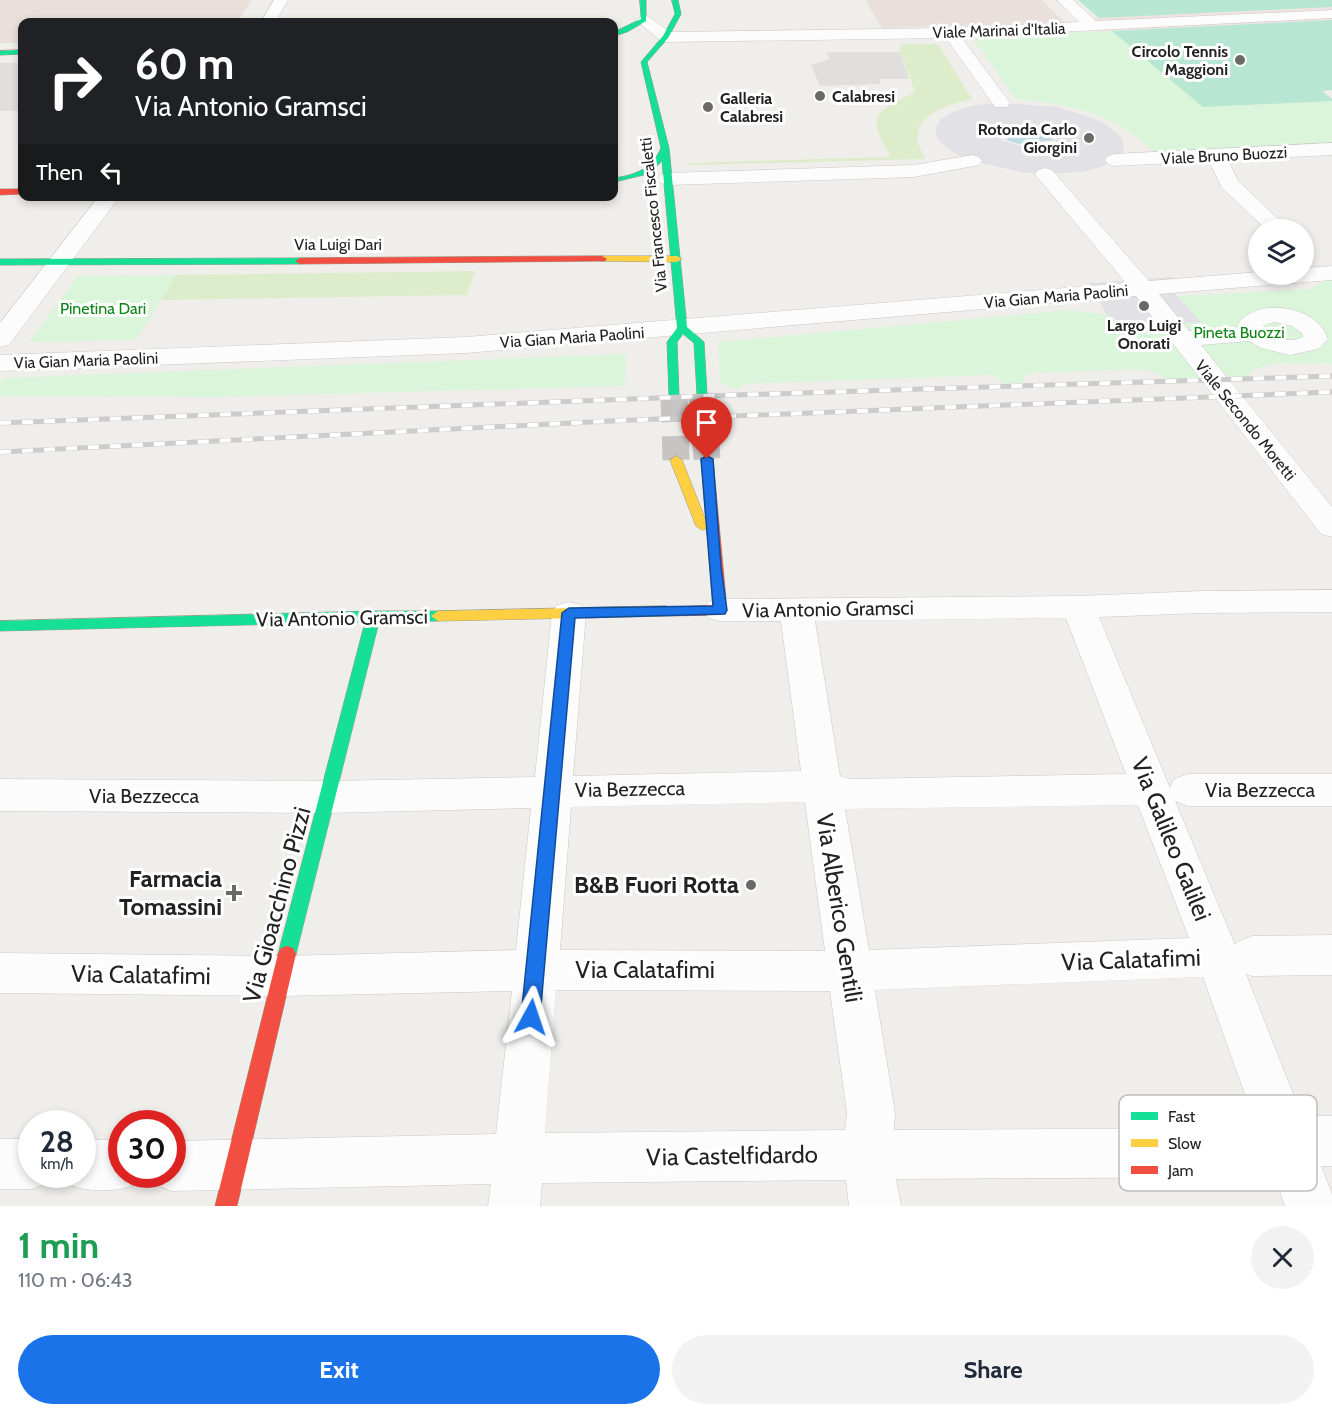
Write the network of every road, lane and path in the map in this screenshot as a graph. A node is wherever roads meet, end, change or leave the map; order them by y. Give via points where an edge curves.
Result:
1 (281, 0) edge
2 (643, 0) edge
3 (675, 0) edge
4 (1064, 0) edge
5 (1332, 14) edge
6 (270, 18) edge
7 (644, 20) junction
8 (1091, 26) junction
9 (618, 33) edge
10 (950, 33) junction
11 (666, 37) junction
12 (18, 52) edge
13 (0, 53) edge
14 (628, 55) dead end
15 (644, 62) junction
16 (1001, 103) dead end
17 (665, 148) junction
18 (1332, 149) edge
19 (1216, 156) junction
20 (1116, 160) dead end
21 (972, 161) dead end
22 (1045, 174) dead end
23 (618, 180) edge
24 (618, 182) edge
25 (663, 186) junction
26 (641, 188) dead end
27 (0, 192) edge
28 (18, 192) edge
29 (106, 201) edge
30 (1268, 219) edge
31 (676, 259) junction
32 (0, 262) edge
33 (60, 262) junction
34 (1324, 272) edge
35 (1142, 288) junction
36 (1322, 327) edge
37 (682, 328) junction
38 (1182, 339) junction
39 (0, 340) edge
40 (0, 363) edge
41 (702, 394) tunnel mouth
42 (674, 395) tunnel mouth
43 (707, 459) tunnel mouth
44 (676, 460) tunnel mouth
45 (1332, 527) edge
46 (714, 556) junction
47 (1332, 601) edge
48 (1078, 607) junction
49 (720, 610) junction
50 (800, 610) junction
51 (569, 613) junction
52 (374, 616) junction
53 (0, 626) edge
54 (821, 786) junction
55 (1151, 789) junction
56 (1188, 790) dead end
57 (1332, 790) edge
58 (551, 791) junction
59 (0, 795) edge
60 (328, 797) junction
61 (1235, 956) junction
62 (1332, 956) edge
63 (535, 970) junction
64 (849, 971) junction
65 (0, 973) edge
66 (281, 976) junction
67 (1293, 1095) edge
68 (1119, 1154) edge
69 (867, 1155) junction
70 (517, 1158) junction
71 (0, 1164) edge
72 (18, 1164) edge
73 (186, 1171) edge
74 (231, 1186) edge
75 (1312, 1191) edge
76 (514, 1206) edge
77 (875, 1206) edge
78 (1311, 1206) edge

1 - 6 street
2 - 7 street
3 - 11 street via 678,14
4 - 8 street
5 - 8 street, Viale Marinai d'Italia
7 - 9 street
7 - 11 street
8 - 10 street, Viale Marinai d'Italia
10 - 11 street, Viale Marinai d'Italia
10 - 16 street
11 - 15 street
12 - 13 street
14 - 15 street
15 - 17 street, Via Francesco Fiscaletti
17 - 23 street via 654,167
17 - 25 street, Via Francesco Fiscaletti
18 - 19 street, Viale Bruno Buozzi
19 - 20 street, Viale Bruno Buozzi
19 - 30 street via 1229,184
21 - 25 street via 914,171
22 - 35 street, Viale Secondo Moretti
24 - 26 street
25 - 31 street, Via Francesco Fiscaletti via 671,200
27 - 28 street
29 - 33 street
31 - 33 street, Via Luigi Dari
31 - 37 street, Via Francesco Fiscaletti
32 - 33 street, Via Luigi Dari
33 - 39 street
34 - 35 street, Via Gian Maria Paolini
35 - 37 street, Via Gian Maria Paolini
35 - 38 street, Viale Secondo Moretti
36 - 38 street via 1286,316 1266,315 1250,324 1254,333
37 - 40 street, Via Gian Maria Paolini via 466,345
37 - 41 street via 699,342
37 - 42 street, Via Francesco Fiscaletti via 672,342
38 - 45 street, Viale Secondo Moretti
43 - 46 street
44 - 46 street
46 - 49 street
47 - 48 street, Via Antonio Gramsci
48 - 50 street, Via Antonio Gramsci
48 - 55 street, Via Galileo Galilei
49 - 50 street, Via Antonio Gramsci
49 - 51 street, Via Antonio Gramsci
50 - 54 street, Via Alberico Gentili via 798,622
51 - 52 street, Via Antonio Gramsci
51 - 58 street
52 - 53 street, Via Antonio Gramsci
52 - 60 street, Via Gioacchino Pizzi
54 - 55 street, Via Bezzecca via 850,795
54 - 58 street, Via Bezzecca
54 - 64 street, Via Alberico Gentili
55 - 61 street, Via Galileo Galilei
56 - 57 street, Via Bezzecca
58 - 60 street, Via Bezzecca
58 - 63 street
59 - 60 street, Via Bezzecca
60 - 66 street, Via Gioacchino Pizzi
61 - 62 street, Via Calatafimi
61 - 64 street, Via Calatafimi
61 - 67 street, Via Galileo Galilei
63 - 64 street, Via Calatafimi
63 - 66 street, Via Calatafimi
63 - 70 street
64 - 69 street, Via Alberico Gentili via 871,1113
65 - 66 street, Via Calatafimi
66 - 74 street, Via Gioacchino Pizzi
68 - 69 street, Via Castelfidardo
69 - 70 street, Via Castelfidardo
69 - 77 street, Via Alberico Gentili
70 - 74 street, Via Castelfidardo
70 - 76 street
71 - 72 street
73 - 74 street, Via Castelfidardo
75 - 78 street, Via Galileo Galilei

